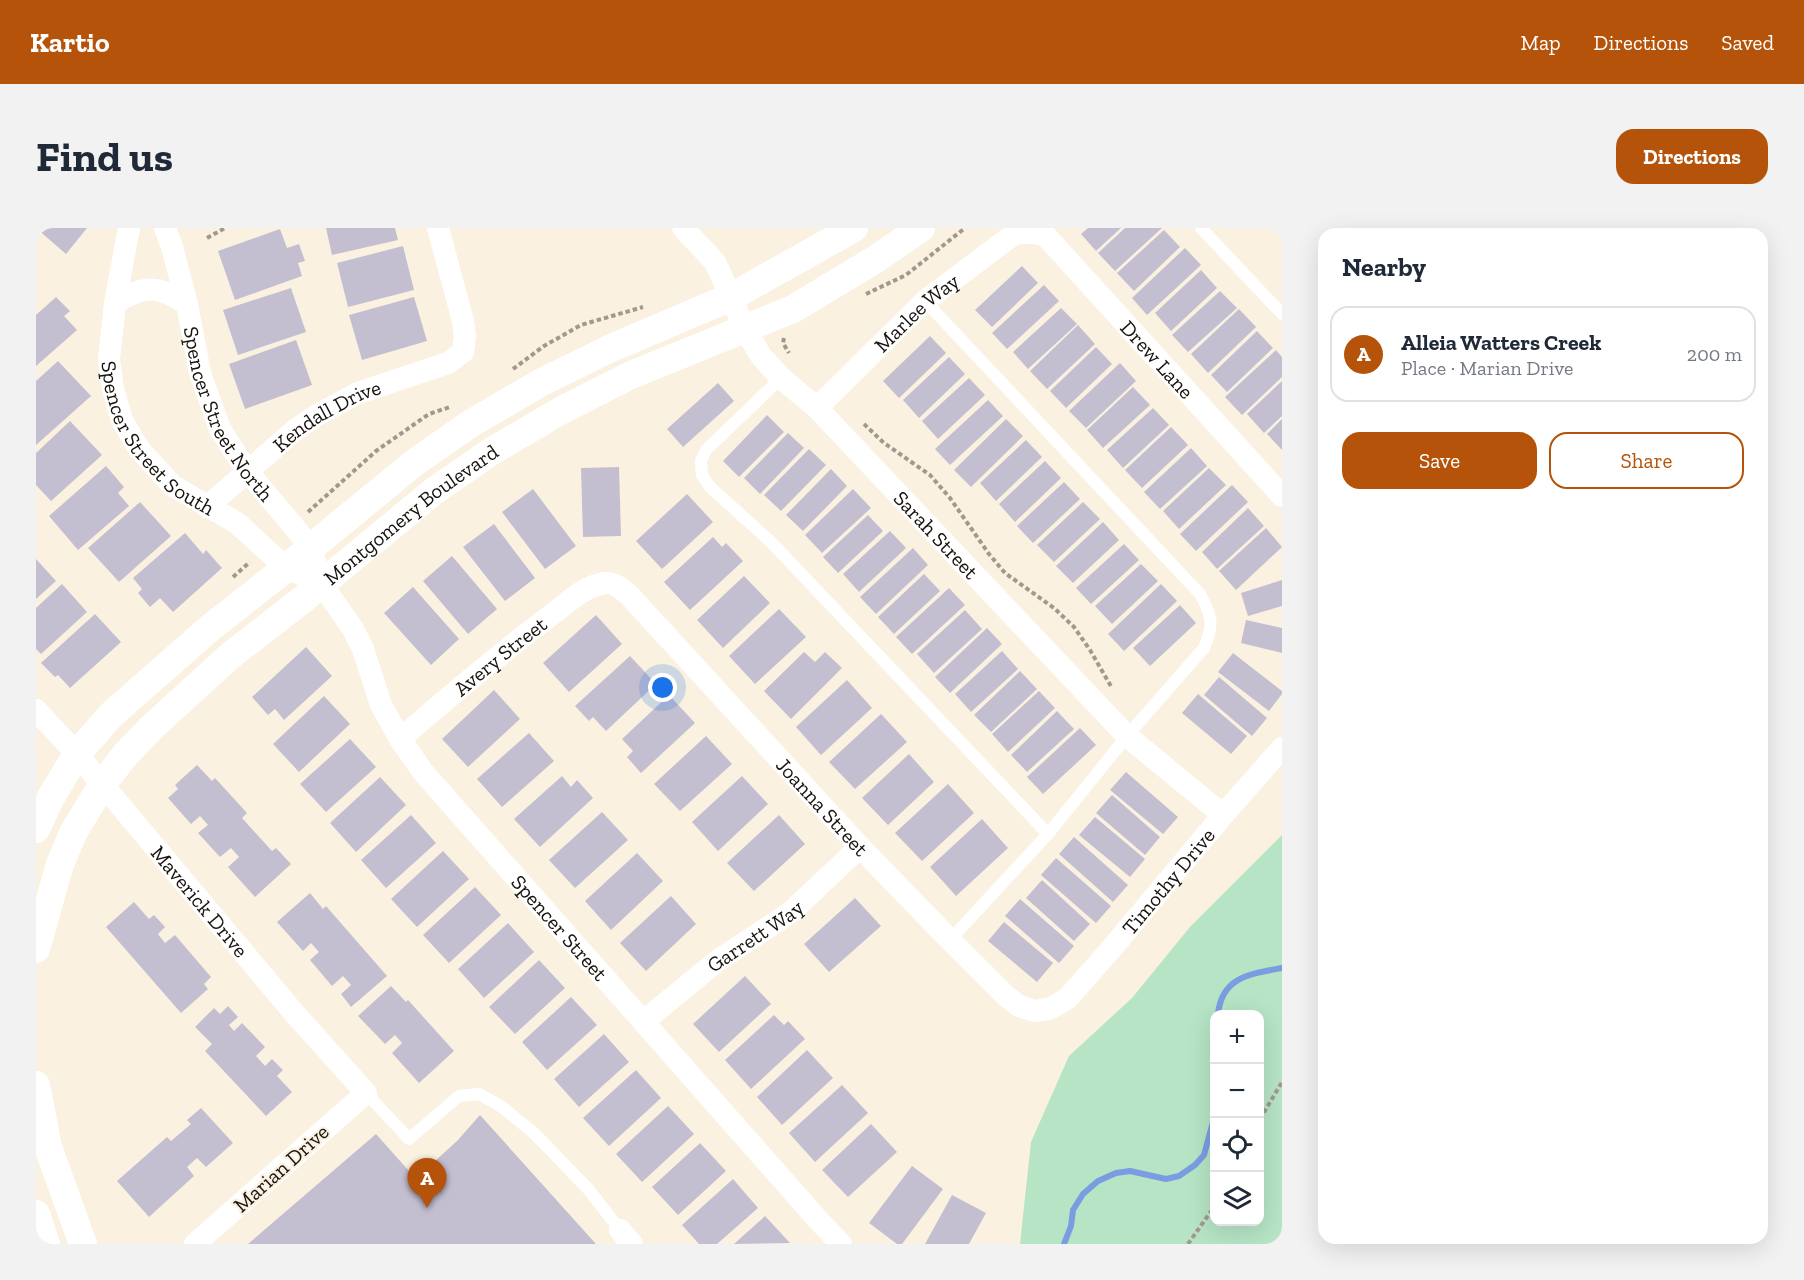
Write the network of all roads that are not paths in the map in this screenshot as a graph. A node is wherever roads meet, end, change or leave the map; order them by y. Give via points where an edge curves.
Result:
1 (129, 228) edge
2 (165, 228) edge
3 (438, 228) edge
4 (683, 228) edge
5 (854, 228) edge
6 (921, 228) edge
7 (1201, 228) edge
8 (1043, 232) edge
9 (731, 297) junction
10 (925, 301) junction
11 (115, 303) junction
12 (187, 304) junction
13 (1282, 314) edge
14 (745, 329) junction
15 (781, 378) junction
16 (817, 408) junction
17 (247, 471) junction
18 (1282, 495) edge
19 (207, 507) junction
20 (311, 547) junction
21 (286, 568) junction
22 (321, 583) junction
23 (607, 583) joint
24 (36, 710) edge
25 (1127, 736) junction
26 (400, 739) junction
27 (1282, 748) edge
28 (77, 754) junction
29 (102, 785) junction
30 (1222, 815) junction
31 (36, 829) edge
32 (1048, 834) junction
33 (860, 848) junction
34 (950, 940) junction
35 (36, 949) edge
36 (1049, 1009) joint
37 (644, 1021) junction
38 (36, 1085) edge
39 (366, 1093) junction
40 (36, 1214) edge
41 (626, 1237) edge
42 (46, 1244) edge
43 (83, 1244) edge
44 (195, 1244) edge
45 (841, 1244) edge

1 - 11 street, Spencer Street South
2 - 12 street, Spencer Street North
3 - 17 street, Kendall Drive via 464,321 463,352 448,363 336,404 296,430
4 - 9 street, Sarah Street via 715,262
5 - 9 street, Montgomery Boulevard
6 - 14 street, Montgomery Boulevard via 794,309
7 - 13 lane
8 - 10 street, Marlee Way via 1014,234
8 - 18 street, Drew Lane
9 - 14 street, Sarah Street
9 - 20 street, Montgomery Boulevard via 609,349 470,424 413,464
10 - 16 street, Marlee Way
10 - 25 lane via 1208,607 1212,621 1204,648
11 - 12 street via 132,292 151,289 170,293
11 - 19 street, Spencer Street South via 109,360 122,420 139,449 173,486
12 - 17 street, Spencer Street North via 200,373 220,429
14 - 15 street, Sarah Street via 761,356
14 - 22 street, Montgomery Boulevard via 631,375 492,451 434,491
15 - 16 street, Sarah Street
15 - 32 lane via 706,450 701,461 702,475 710,487 770,541
16 - 25 street, Sarah Street
17 - 19 street, Kendall Drive
17 - 20 street, Spencer Street North
19 - 21 street, Spencer Street South via 237,523
20 - 21 street, Montgomery Boulevard
20 - 22 street, Spencer Street North
21 - 22 street, Spencer Street South
21 - 28 street, Montgomery Boulevard via 111,715
22 - 26 street, Spencer Street via 353,629 381,705
22 - 29 street, Montgomery Boulevard via 231,655 151,728
23 - 26 street, Avery Street via 592,586 576,596 509,646
23 - 33 street, Joanna Street via 629,595
24 - 28 street, Maverick Drive
25 - 30 street, Sarah Street
25 - 32 lane
26 - 37 street, Spencer Street via 423,772
27 - 30 street, Timothy Drive
28 - 29 street, Maverick Drive
28 - 31 street, Montgomery Boulevard
29 - 35 street, Montgomery Boulevard via 73,833 60,864
29 - 39 street, Maverick Drive
30 - 36 street, Timothy Drive via 1082,983 1067,999
32 - 34 lane
33 - 34 street, Joanna Street
33 - 37 street, Garrett Way via 791,912 717,961
34 - 36 street, Joanna Street via 1019,1006 1035,1011
37 - 45 street, Spencer Street
38 - 43 street via 48,1147
39 - 41 lane via 409,1139 459,1096 479,1094 534,1133 589,1190
39 - 44 street, Marian Drive
40 - 42 street

